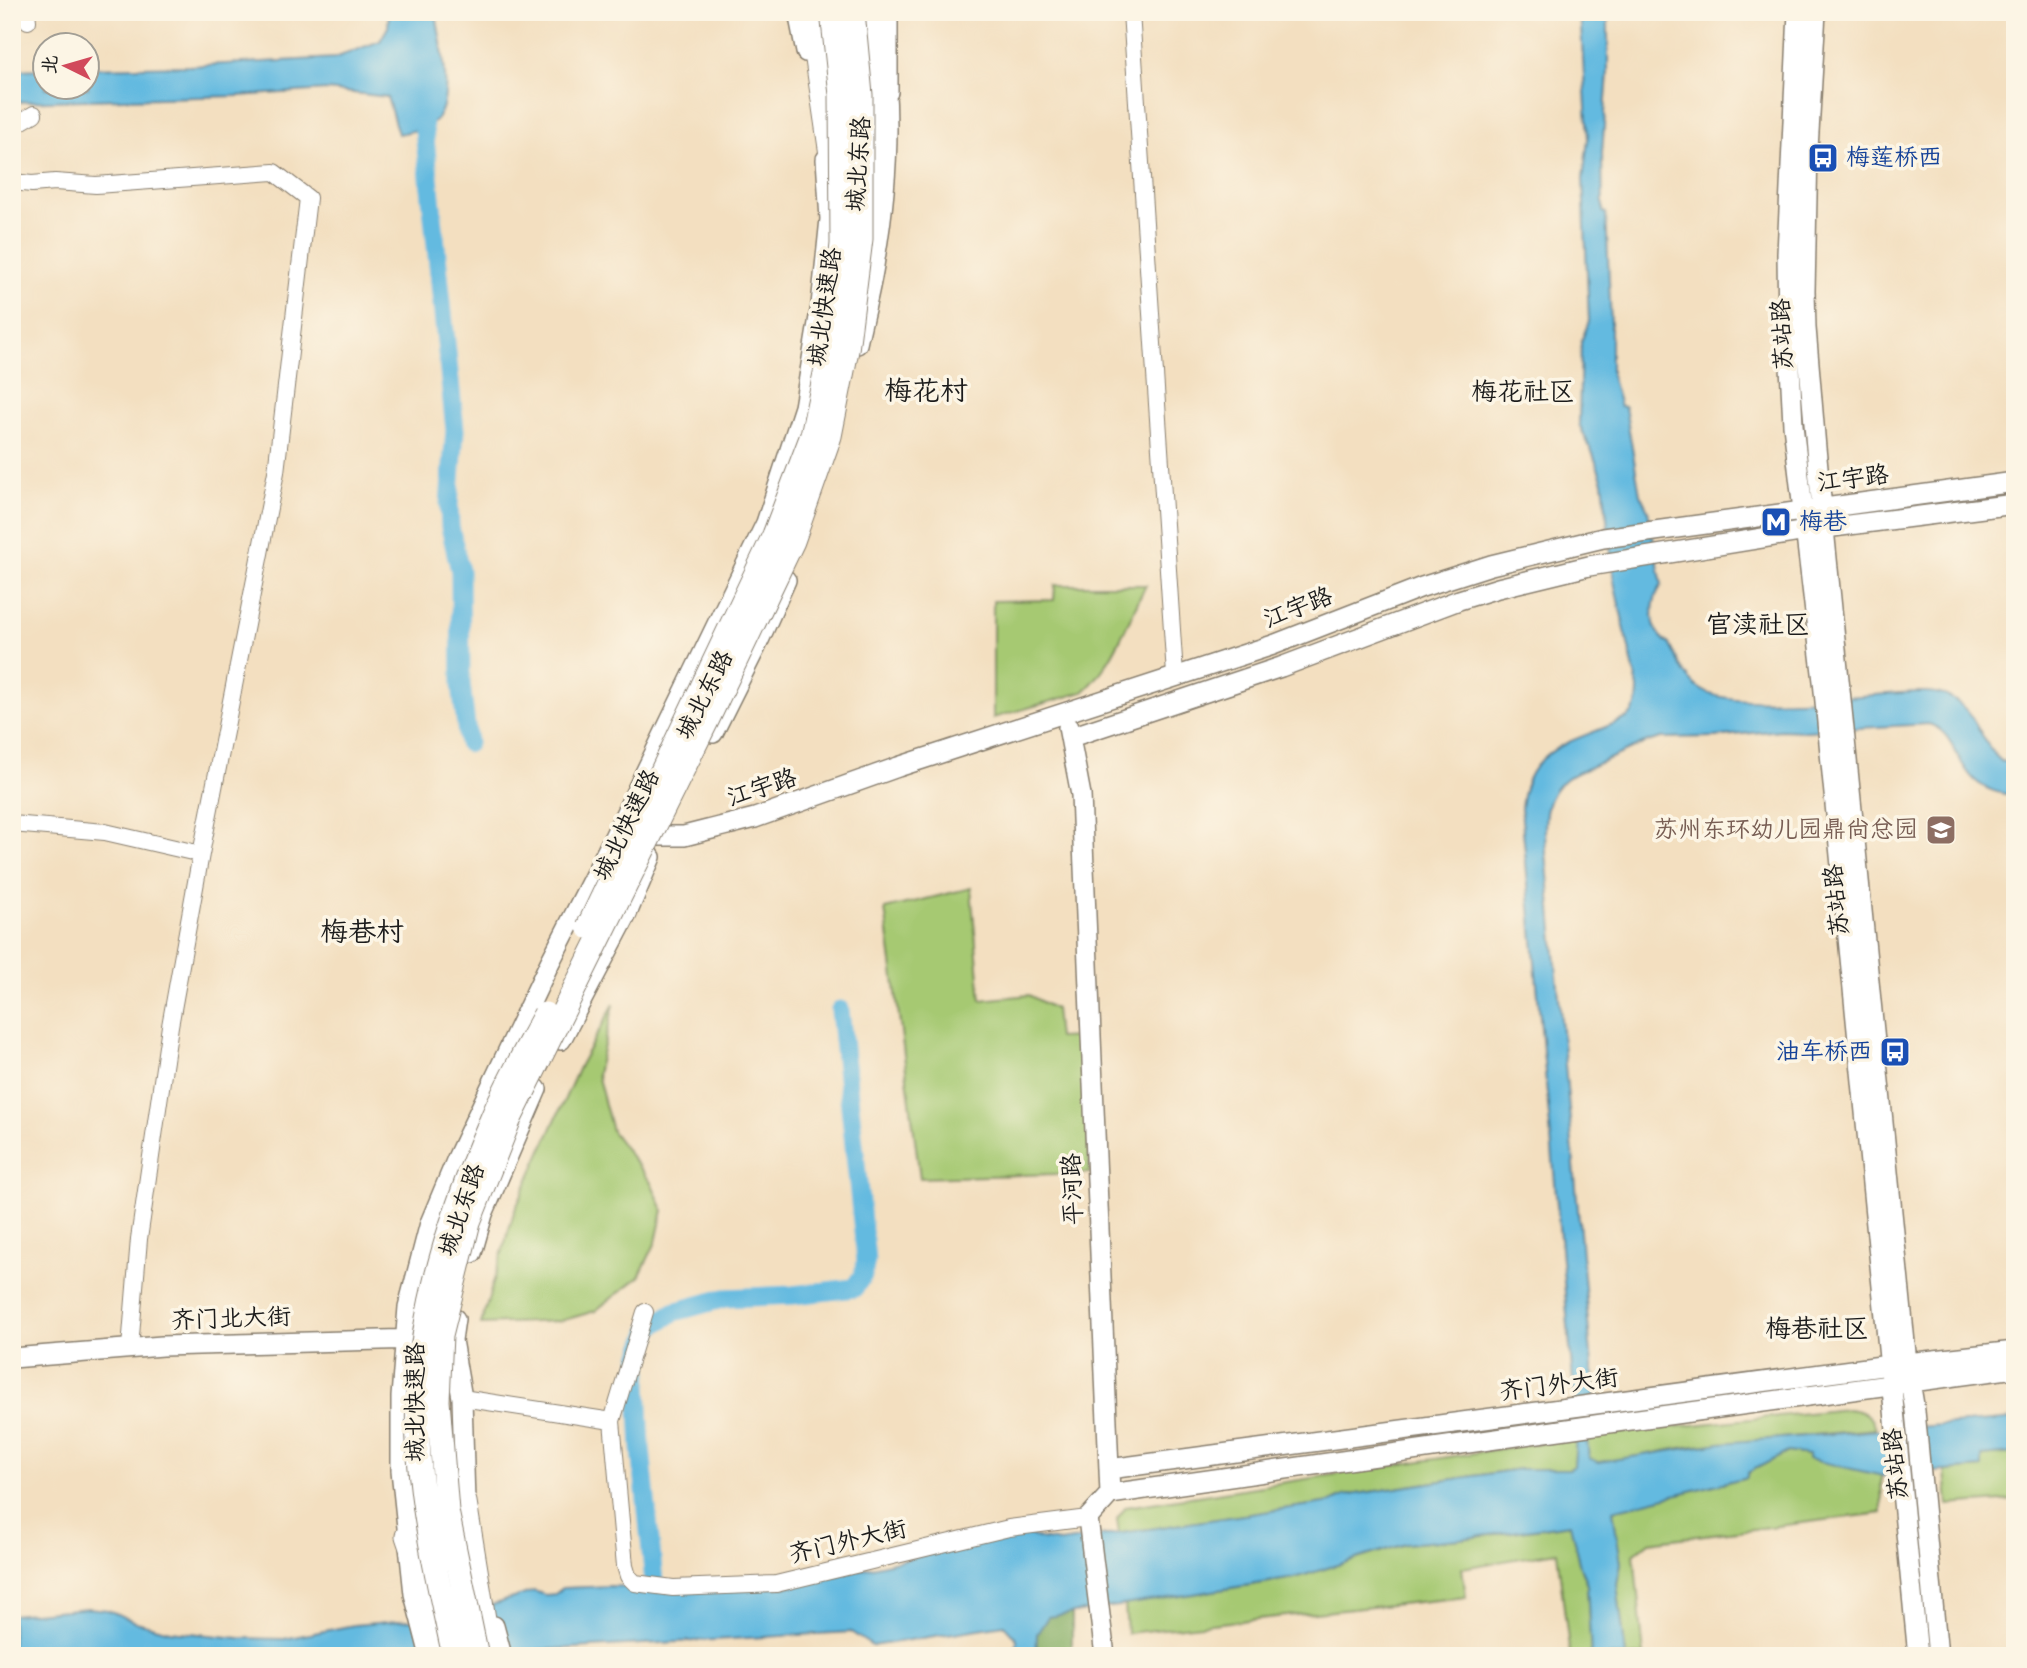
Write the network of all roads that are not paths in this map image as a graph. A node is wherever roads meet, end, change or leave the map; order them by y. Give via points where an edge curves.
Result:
1 (798, 12) edge
2 (808, 12) edge
3 (832, 12) edge
4 (853, 12) edge
5 (869, 12) edge
6 (879, 12) edge
7 (888, 12) edge
8 (1131, 12) edge
9 (1798, 12) edge
10 (1816, 12) edge
11 (887, 107) junction
12 (34, 114) dead end
13 (12, 127) edge
14 (825, 141) junction
15 (12, 182) edge
16 (839, 348) junction
17 (2015, 482) edge
18 (2015, 504) edge
19 (1822, 507) junction
20 (1802, 510) junction
21 (1825, 528) junction
22 (1805, 531) junction
23 (1175, 675) junction
24 (1832, 680) junction
25 (1064, 713) junction
26 (1071, 737) junction
27 (12, 824) edge
28 (660, 834) junction
29 (613, 839) junction
30 (201, 854) junction
31 (645, 1312) dead end
32 (405, 1339) junction
33 (452, 1340) junction
34 (130, 1348) junction
35 (2015, 1351) edge
36 (12, 1358) edge
37 (2015, 1368) edge
38 (1900, 1374) junction
39 (462, 1398) junction
40 (1614, 1413) junction
41 (612, 1422) junction
42 (1109, 1469) junction
43 (1110, 1494) junction
44 (465, 1502) junction
45 (1090, 1525) junction
46 (407, 1536) junction
47 (430, 1656) edge
48 (441, 1656) edge
49 (454, 1656) edge
50 (477, 1656) edge
51 (490, 1656) edge
52 (502, 1656) edge
53 (1105, 1656) edge
54 (1918, 1656) edge
55 (1938, 1656) edge

1 - 14 main road
2 - 14 main road, 城北东路
2 - 16 highway, bridge via 834,174
3 - 16 highway, 城北快速路, bridge via 841,95
4 - 16 highway, 城北快速路, bridge via 861,94 861,239
5 - 16 highway, bridge via 876,100 870,239
6 - 11 main road, 城北东路
7 - 11 main road
8 - 23 street
9 - 20 main road, 苏站路 via 1787,315
10 - 19 main road, 苏站路 via 1805,291
11 - 28 main road, 城北东路 via 875,259 828,471 801,548 756,647
12 - 13 street
14 - 29 main road, 城北东路 via 830,219 804,407 766,523
15 - 30 street via 96,185 274,172 308,198 276,472
16 - 49 highway, 城北快速路, bridge via 774,535 571,964 492,1116 451,1220 422,1336 418,1455 426,1526
16 - 50 highway, 城北快速路, bridge via 830,436 793,541 509,1121 470,1222 441,1335 438,1401 447,1511
17 - 19 main road, 江宇路
18 - 21 main road, 江宇路
19 - 20 main road, 江宇路
19 - 21 main road, 苏站路
20 - 22 main road, 苏站路
20 - 23 main road, 江宇路 via 1603,538 1491,565 1273,645
21 - 22 main road, 江宇路
21 - 24 main road, 苏站路
22 - 24 main road, 苏站路
22 - 26 main road, 江宇路 via 1524,581 1449,603 1281,667
23 - 25 main road, 江宇路
24 - 38 main road, 苏站路
25 - 26 main road, 平河路
25 - 28 main road, 江宇路 via 755,818 684,835
26 - 42 main road, 平河路 via 1081,795
27 - 30 street via 105,832
28 - 29 main road, 江宇路
28 - 33 main road, 城北东路 via 626,916 530,1102 483,1214
29 - 32 main road, 城北东路 via 550,962 430,1223 408,1307
30 - 34 street via 139,1239
31 - 41 street
32 - 33 main road, 齐门北大街
32 - 34 main road, 齐门北大街
32 - 46 main road, 城北东路 via 401,1470
33 - 39 main road, 城北东路
34 - 36 main road, 齐门北大街
35 - 38 main road, 齐门外大街
37 - 38 main road, 齐门外大街
38 - 40 main road, 齐门外大街
38 - 54 main road, 苏站路 via 1895,1415
38 - 55 main road, 苏站路 via 1915,1411
39 - 41 street
39 - 44 main road, 城北东路
40 - 42 main road, 齐门外大街 via 1562,1409
40 - 43 main road, 齐门外大街 via 1565,1429
41 - 45 street, 齐门外大街 via 625,1566 635,1583 673,1588 776,1584 1009,1528
42 - 43 main road, 平河路
43 - 45 main road
44 - 51 highway
44 - 52 main road, 城北东路
45 - 53 main road
46 - 47 main road, 城北东路 via 414,1594
46 - 48 highway

